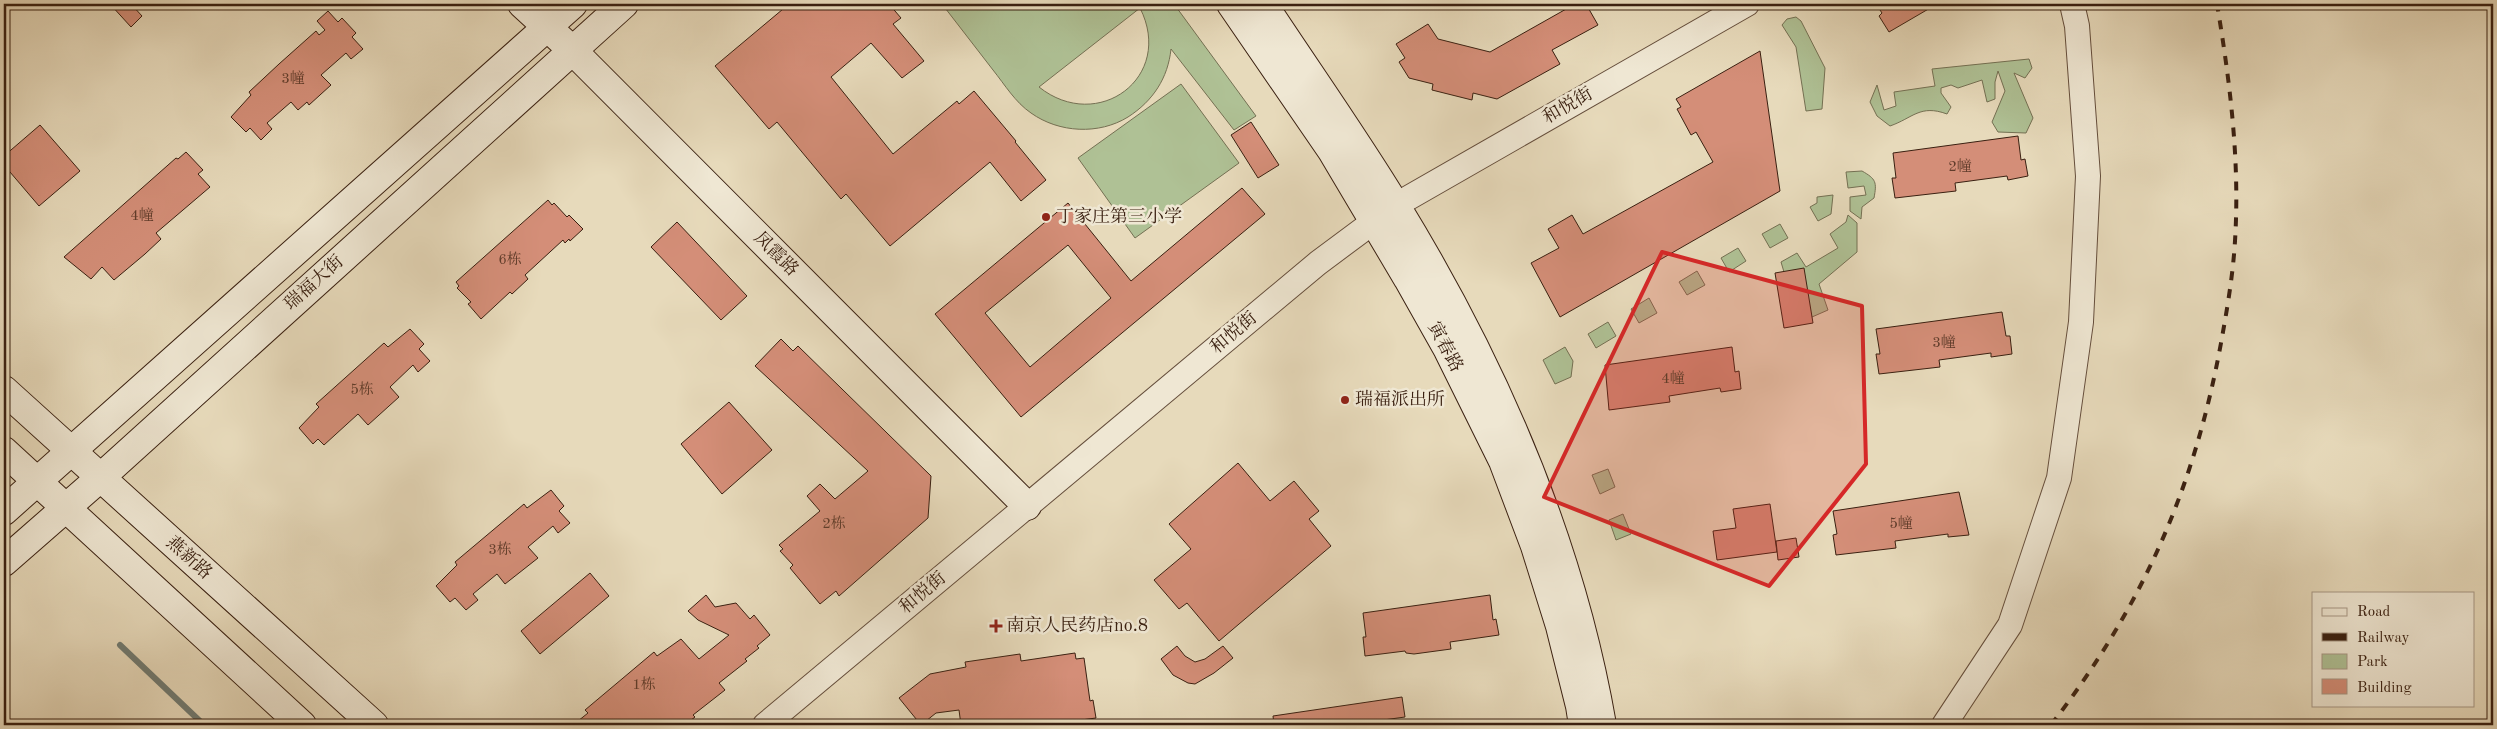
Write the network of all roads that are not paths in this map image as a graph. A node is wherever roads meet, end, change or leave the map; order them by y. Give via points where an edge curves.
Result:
1 (522, 4) edge
2 (573, 4) edge
3 (624, 4) edge
4 (1231, 4) edge
5 (1263, 4) edge
6 (1747, 4) edge
7 (2072, 4) edge
8 (547, 27) junction
9 (571, 49) junction
10 (1396, 205) junction
11 (1373, 222) junction
12 (4, 390) edge
13 (4, 450) edge
14 (70, 451) junction
15 (100, 478) junction
16 (38, 481) junction
17 (1027, 506) junction
18 (67, 507) junction
19 (4, 511) edge
20 (4, 562) edge
21 (302, 725) edge
22 (374, 725) edge
23 (765, 725) edge
24 (1582, 725) edge
25 (1602, 725) edge
26 (1944, 725) edge

1 - 8 street, 凤霞路
2 - 8 street, 瑞福大街
3 - 9 street, 瑞福大街
4 - 11 street, 寅春路 via 1332,151
5 - 10 street, 寅春路
6 - 10 street, 和悦街
7 - 26 street via 2078,26 2088,176 2081,322 2059,478 2010,625
8 - 9 street, 凤霞路
8 - 14 street, 瑞福大街
9 - 15 street, 瑞福大街
9 - 17 street, 凤霞路
10 - 11 street, 和悦街
10 - 25 street, 寅春路 via 1472,341 1524,455 1556,541 1579,622
11 - 17 street, 和悦街 via 1318,263
11 - 24 street, 寅春路 via 1448,350 1503,461 1560,626
12 - 14 street, 燕新路
13 - 16 street
14 - 15 street, 燕新路
14 - 16 street, 瑞福大街
15 - 18 street, 瑞福大街
15 - 22 street, 燕新路
16 - 18 street
16 - 19 street, 瑞福大街
17 - 23 street, 和悦街
18 - 20 street, 瑞福大街
18 - 21 street

